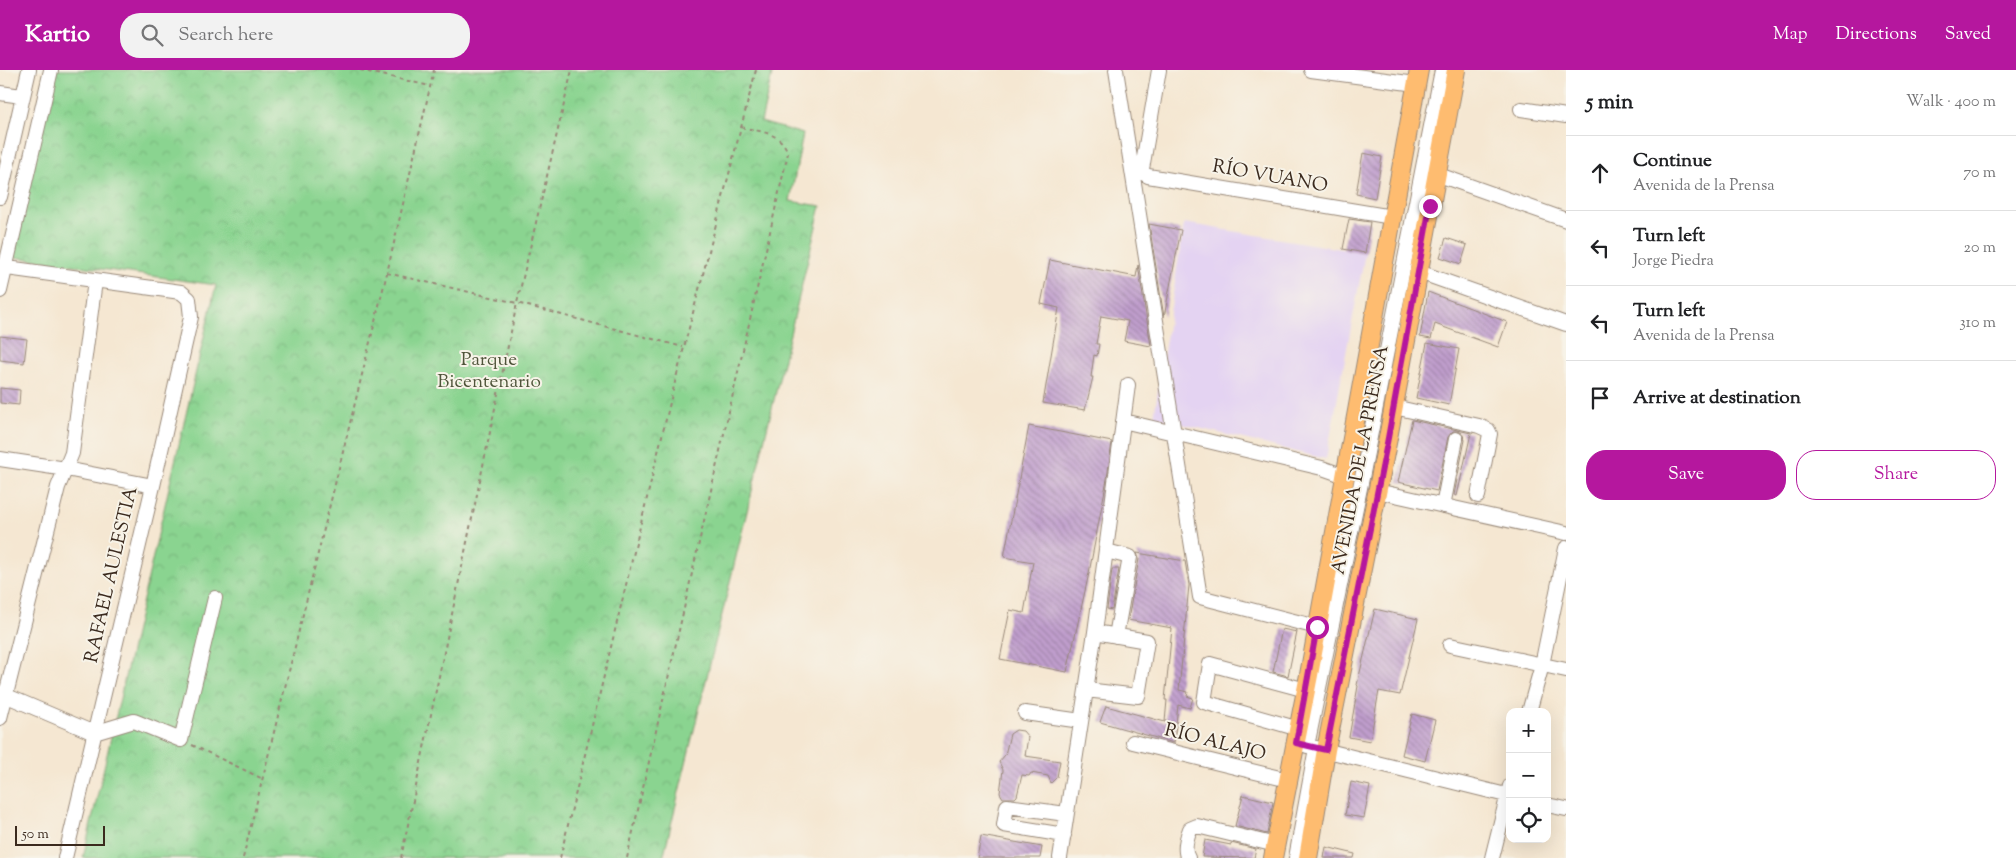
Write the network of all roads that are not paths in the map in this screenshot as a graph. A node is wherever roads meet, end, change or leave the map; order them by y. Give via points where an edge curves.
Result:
1 (29, 70) edge
2 (51, 70) edge
3 (1116, 70) edge
4 (1159, 70) edge
5 (1311, 70) edge
6 (1442, 70) edge
7 (1456, 70) edge
8 (1417, 77) edge
9 (0, 93) edge
10 (22, 96) junction
11 (1521, 109) dead end
12 (1566, 116) edge
13 (1436, 174) junction
14 (0, 197) edge
15 (1392, 217) junction
16 (1566, 220) edge
17 (3, 267) edge
18 (1419, 272) junction
19 (95, 281) junction
20 (0, 291) edge
21 (1566, 324) edge
22 (1128, 385) dead end
23 (1394, 407) junction
24 (1123, 422) junction
25 (1456, 439) dead end
26 (0, 459) edge
27 (66, 469) junction
28 (1345, 476) junction
29 (153, 486) junction
30 (1378, 491) junction
31 (1478, 496) dead end
32 (1442, 506) junction
33 (1566, 532) edge
34 (1566, 548) edge
35 (1106, 551) junction
36 (215, 598) dead end
37 (1317, 627) junction
38 (1095, 632) junction
39 (1116, 636) junction
40 (1450, 645) dead end
41 (1542, 665) junction
42 (1566, 670) edge
43 (1086, 690) junction
44 (1306, 690) junction
45 (3, 694) edge
46 (1530, 708) edge
47 (1025, 713) dead end
48 (0, 718) edge
49 (1081, 720) junction
50 (94, 733) junction
51 (1133, 742) dead end
52 (1309, 743) junction
53 (1288, 780) junction
54 (1506, 791) edge
55 (1507, 798) edge
56 (1551, 806) edge
57 (1566, 809) edge
58 (1066, 814) junction
59 (1064, 835) junction
60 (1274, 851) edge
61 (65, 858) edge
62 (1060, 858) edge
63 (1188, 858) edge
64 (1296, 858) edge
65 (1308, 858) edge
66 (1492, 858) edge

1 - 10 street
2 - 17 street
3 - 37 street via 1200,597
4 - 15 street, RÍO VUANO via 1143,173
5 - 8 street
6 - 52 street
7 - 13 main road, AVENIDA DE LA PRENSA
8 - 15 main road, AVENIDA DE LA PRENSA
9 - 10 street
10 - 14 street
11 - 12 street
13 - 16 street
13 - 18 main road, AVENIDA DE LA PRENSA
15 - 28 main road, AVENIDA DE LA PRENSA
17 - 19 street
17 - 20 street
18 - 21 street
18 - 23 main road, AVENIDA DE LA PRENSA
19 - 27 street via 72,453
19 - 29 street, RAFAEL AULESTIA via 181,292 189,299 191,317
22 - 24 street
23 - 30 main road, AVENIDA DE LA PRENSA
23 - 31 street via 1474,424 1488,430 1490,434
24 - 28 street
24 - 35 street
25 - 32 street
26 - 27 street
27 - 29 street
27 - 45 street via 58,487
28 - 37 main road, AVENIDA DE LA PRENSA
29 - 50 street, RAFAEL AULESTIA
30 - 32 street
30 - 52 main road, AVENIDA DE LA PRENSA
32 - 33 street
34 - 41 street
35 - 38 street
35 - 39 street via 1130,557
36 - 50 street via 181,740 134,721
37 - 44 main road, AVENIDA DE LA PRENSA
38 - 39 street
38 - 43 street
39 - 43 street via 1148,640 1138,696
40 - 41 street
41 - 42 street
41 - 46 street
43 - 49 street
44 - 52 main road, AVENIDA DE LA PRENSA
44 - 52 street via 1210,664 1204,702
45 - 48 street
45 - 50 street
47 - 49 street
49 - 58 street
50 - 61 street, RAFAEL AULESTIA
51 - 53 street, RÍO ALAJO
52 - 53 main road, AVENIDA DE LA PRENSA
52 - 54 street
52 - 64 street
52 - 65 main road, AVENIDA DE LA PRENSA
53 - 60 main road, AVENIDA DE LA PRENSA
55 - 66 street
56 - 57 street
58 - 59 street
58 - 59 street via 1007,806 1004,825
59 - 62 street
60 - 63 street via 1196,826 1190,828 1185,851

